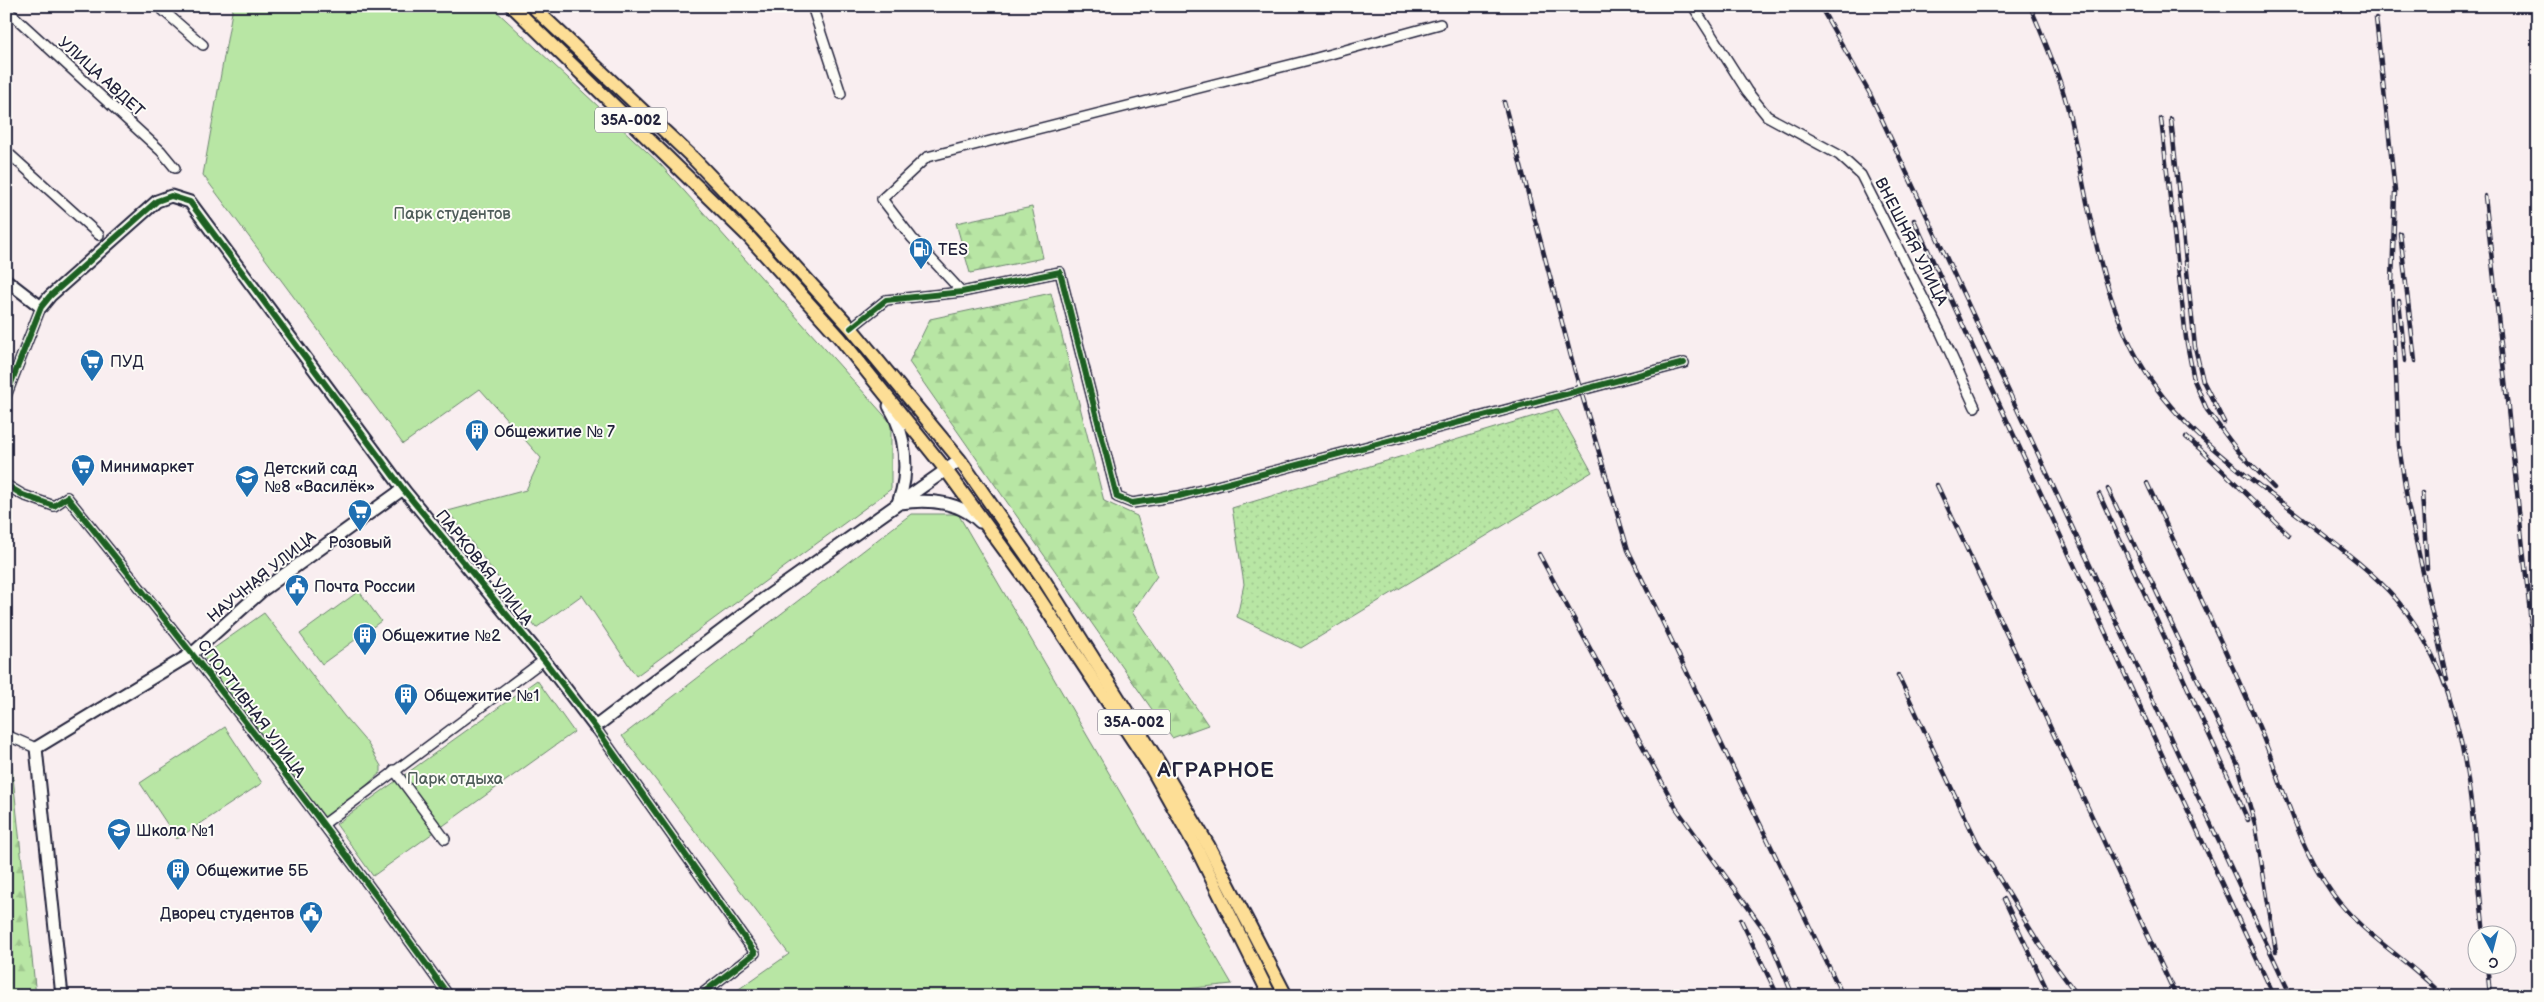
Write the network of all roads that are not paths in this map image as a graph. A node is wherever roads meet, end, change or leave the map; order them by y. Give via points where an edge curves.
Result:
1 (158, 6) edge
2 (512, 6) edge
3 (532, 6) edge
4 (812, 6) edge
5 (1693, 6) edge
6 (6, 9) edge
7 (1440, 24) dead end
8 (203, 45) dead end
9 (841, 94) dead end
10 (6, 151) edge
11 (175, 168) dead end
12 (99, 235) dead end
13 (6, 280) edge
14 (962, 292) junction
15 (41, 307) junction
16 (851, 328) junction
17 (1684, 363) dead end
18 (875, 380) junction
19 (6, 396) edge
20 (1975, 406) dead end
21 (960, 460) junction
22 (946, 470) junction
23 (6, 485) edge
24 (403, 489) junction
25 (898, 503) junction
26 (996, 537) junction
27 (193, 652) junction
28 (544, 660) junction
29 (595, 727) junction
30 (6, 735) edge
31 (36, 748) junction
32 (394, 770) junction
33 (324, 824) junction
34 (445, 839) dead end
35 (62, 996) edge
36 (449, 996) edge
37 (699, 996) edge
38 (1270, 996) edge
39 (1286, 996) edge

1 - 8 street
2 - 18 main road, 35А-002 via 748,236
3 - 16 main road, 35А-002 via 692,157
4 - 9 street
5 - 20 street, ВНЕШНЯЯ УЛИЦА via 1747,91 1767,116 1839,155 1861,175
6 - 11 street, УЛИЦА АВДЕТ via 161,151
7 - 14 street via 927,157 882,199 912,238
10 - 12 street
13 - 15 street
14 - 16 street via 886,300
14 - 17 street via 1060,272 1117,497 1132,503 1179,496
15 - 19 street
15 - 24 street, ПАРКОВАЯ УЛИЦА via 157,201 171,196 190,202
16 - 21 main road, 35А-002
18 - 22 main road, 35А-002
18 - 25 street via 901,432 904,471
21 - 22 street
21 - 39 main road, 35А-002 via 1044,580 1161,766 1208,845
22 - 25 street
22 - 26 main road, 35А-002
23 - 27 street, СПОРТИВНАЯ УЛИЦА via 54,506 67,497
24 - 27 street, НАУЧНАЯ УЛИЦА via 263,590
24 - 28 street, ПАРКОВАЯ УЛИЦА
25 - 26 street via 922,500 959,508 972,514
25 - 29 street via 765,598
26 - 38 main road, 35А-002 via 1152,769 1198,851
27 - 31 street, НАУЧНАЯ УЛИЦА
27 - 33 street, СПОРТИВНАЯ УЛИЦА
28 - 29 street, ПАРКОВАЯ УЛИЦА
28 - 32 street
29 - 37 street, ПАРКОВАЯ УЛИЦА via 755,953
30 - 31 street
31 - 35 street
32 - 33 street
32 - 34 street
33 - 36 street, СПОРТИВНАЯ УЛИЦА

